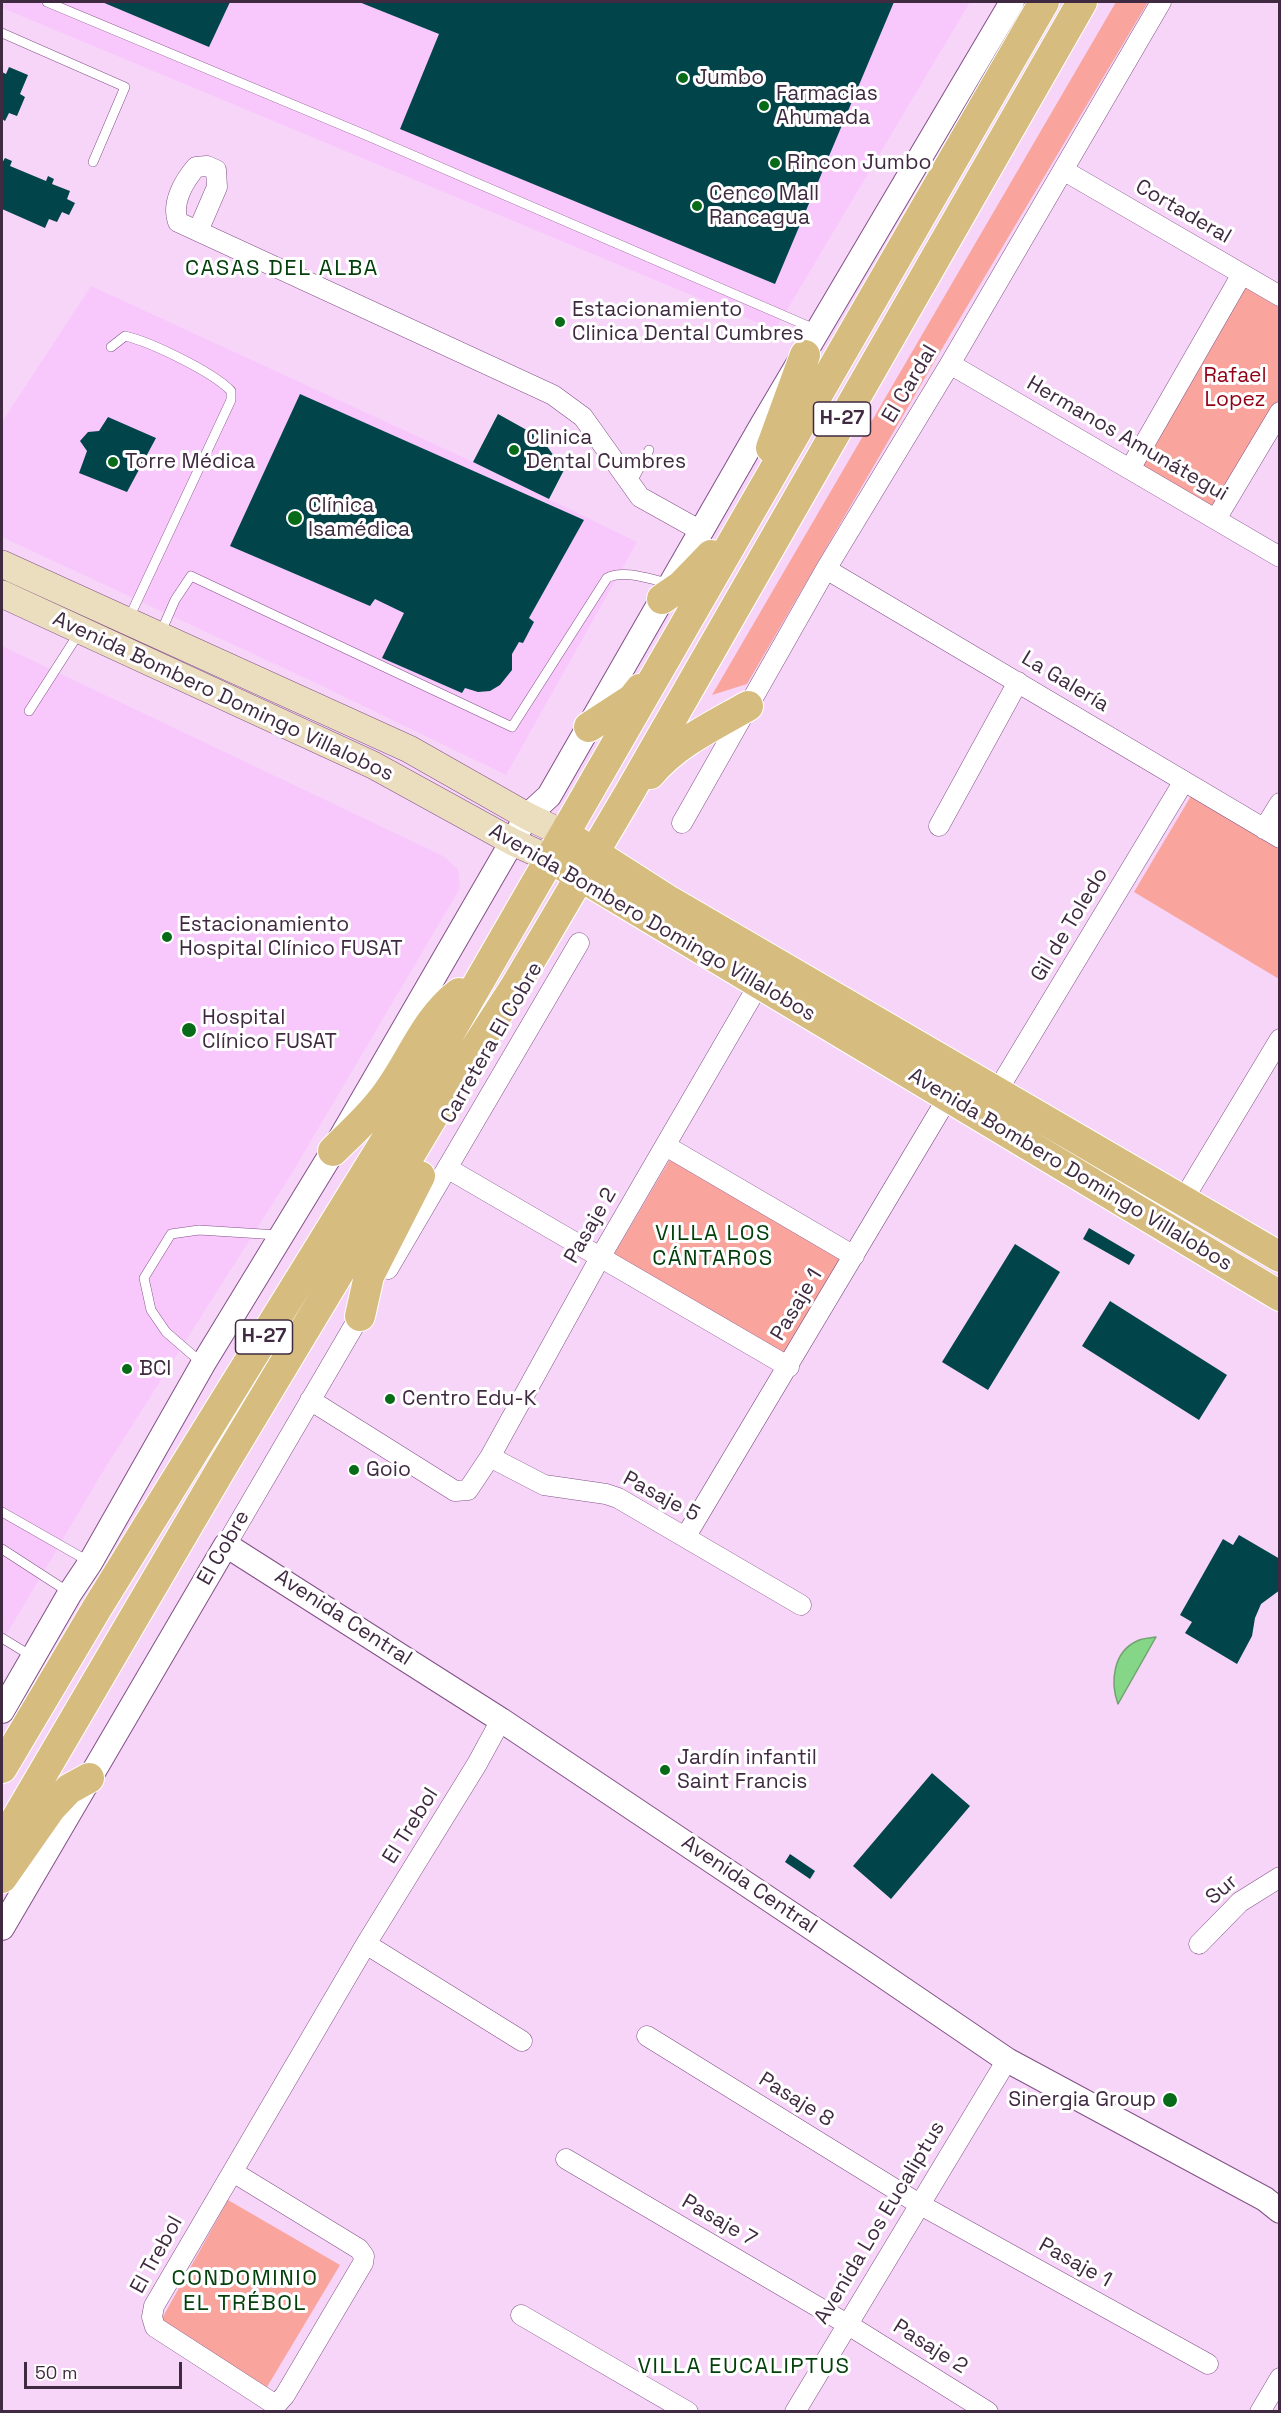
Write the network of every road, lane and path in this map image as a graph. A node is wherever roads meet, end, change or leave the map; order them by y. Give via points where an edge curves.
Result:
1 (47, 2) edge
2 (1012, 2) edge
3 (1044, 2) edge
4 (1082, 2) edge
5 (1161, 2) edge
6 (2, 33) edge
7 (93, 162) dead end
8 (1063, 171) junction
9 (198, 231) dead end
10 (1242, 274) junction
11 (1280, 296) edge
12 (812, 343) junction
13 (111, 346) dead end
14 (950, 364) junction
15 (1280, 412) edge
16 (649, 450) dead end
17 (1130, 469) junction
18 (631, 484) junction
19 (753, 505) junction
20 (1216, 519) junction
21 (701, 531) junction
22 (1280, 557) edge
23 (2, 564) edge
24 (826, 568) junction
25 (667, 591) junction
26 (2, 594) edge
27 (128, 621) junction
28 (81, 631) junction
29 (154, 648) junction
30 (658, 670) junction
31 (1018, 682) junction
32 (748, 706) junction
33 (29, 711) dead end
34 (589, 727) junction
35 (1184, 781) junction
36 (628, 795) junction
37 (1280, 803) edge
38 (527, 816) junction
39 (682, 823) dead end
40 (939, 826) dead end
41 (1272, 834) edge
42 (513, 842) junction
43 (557, 846) junction
44 (586, 863) junction
45 (579, 943) dead end
46 (481, 978) junction
47 (759, 984) junction
48 (1280, 1039) edge
49 (453, 1083) junction
50 (996, 1093) junction
51 (948, 1097) junction
52 (666, 1146) junction
53 (333, 1150) junction
54 (447, 1168) junction
55 (1183, 1200) junction
56 (281, 1235) junction
57 (601, 1256) junction
58 (854, 1256) junction
59 (1280, 1257) edge
60 (1280, 1296) edge
61 (360, 1316) junction
62 (203, 1364) junction
63 (789, 1367) junction
64 (310, 1400) junction
65 (490, 1457) junction
66 (2, 1512) edge
67 (686, 1536) junction
68 (226, 1545) junction
69 (2, 1550) edge
70 (90, 1563) junction
71 (117, 1576) junction
72 (149, 1592) junction
73 (70, 1593) junction
74 (801, 1605) dead end
75 (97, 1608) junction
76 (128, 1628) junction
77 (2, 1638) edge
78 (33, 1657) junction
79 (2, 1711) edge
80 (501, 1720) junction
81 (2, 1768) edge
82 (89, 1778) junction
83 (2, 1843) edge
84 (1280, 1877) edge
85 (2, 1878) edge
86 (2, 1928) edge
87 (366, 1944) junction
88 (1199, 1944) dead end
89 (647, 2036) dead end
90 (522, 2041) dead end
91 (1007, 2060) junction
92 (566, 2159) dead end
93 (233, 2172) junction
94 (919, 2204) junction
95 (1275, 2205) edge
96 (521, 2315) dead end
97 (847, 2324) junction
98 (1208, 2364) dead end
99 (1280, 2378) edge
100 (688, 2412) edge
101 (795, 2412) edge
102 (988, 2412) edge
103 (1260, 2412) edge

1 - 12 lane via 379,141
2 - 12 street
3 - 19 main road, H-27
4 - 36 main road, H-27
5 - 8 street, El Cardal
6 - 7 lane via 125,87
8 - 10 street, Cortaderal
8 - 14 street, El Cardal
9 - 18 street via 553,395 583,417
10 - 11 street, Cortaderal
10 - 17 street
12 - 19 main road via 773,441
12 - 21 street
13 - 27 lane via 125,336 138,339 200,369 231,391 231,400
14 - 17 street, Hermanos Amunátegui
14 - 24 street, El Cardal
15 - 20 street
16 - 18 lane
17 - 20 street, Hermanos Amunátegui
18 - 21 street via 640,497
19 - 25 main road via 701,566
19 - 30 main road, H-27
20 - 22 street, Hermanos Amunátegui
21 - 25 street
23 - 27 main road, Avenida Bombero Domingo Villalobos
24 - 31 street, La Galería
24 - 32 street, El Cardal
25 - 29 lane via 622,574 607,578 512,727 191,576 175,600
25 - 34 street
26 - 28 main road, Avenida Bombero Domingo Villalobos
27 - 29 main road, Avenida Bombero Domingo Villalobos
28 - 29 main road, Avenida Bombero Domingo Villalobos
28 - 33 lane
29 - 38 main road, Avenida Bombero Domingo Villalobos via 409,749
29 - 42 main road, Avenida Bombero Domingo Villalobos via 295,731 373,765
30 - 34 main road via 632,699
30 - 43 main road, H-27
31 - 35 street, La Galería
31 - 40 street
32 - 36 main road via 668,755
32 - 39 street, El Cardal
34 - 38 street via 549,796
35 - 41 street, La Galería
35 - 50 street, Gil de Toledo
36 - 44 main road, H-27
37 - 41 street
38 - 42 street
38 - 43 main road, Avenida Bombero Domingo Villalobos
42 - 43 main road, Avenida Bombero Domingo Villalobos
42 - 53 street
43 - 44 main road, Avenida Bombero Domingo Villalobos
43 - 46 main road, H-27
44 - 47 main road, Avenida Bombero Domingo Villalobos
44 - 49 main road, H-27 via 516,985
44 - 50 main road, Avenida Bombero Domingo Villalobos via 666,899
45 - 54 street, Carretera El Cobre
46 - 53 main road via 442,1007 381,1101
46 - 71 main road, H-27 via 412,1098
47 - 51 main road, Avenida Bombero Domingo Villalobos
47 - 52 street, Pasaje 2
48 - 55 street
49 - 61 main road via 447,1121 369,1276
49 - 72 main road, H-27
50 - 55 main road, Avenida Bombero Domingo Villalobos
51 - 58 street, Pasaje 1
51 - 60 main road, Avenida Bombero Domingo Villalobos
52 - 57 street, Pasaje 2
52 - 58 street
53 - 56 street
54 - 57 street
54 - 61 street, El Cobre
55 - 59 main road, Avenida Bombero Domingo Villalobos
56 - 62 street
56 - 62 lane via 199,1230 171,1234 144,1278 151,1310 166,1332
57 - 63 street
57 - 65 street, Pasaje 2
58 - 63 street, Pasaje 1
61 - 64 street, El Cobre
62 - 70 street
63 - 67 street, Pasaje 1
64 - 65 street, Pasaje 2 via 455,1491 471,1487
64 - 68 street, El Cobre
65 - 67 street, Pasaje 5 via 544,1485 612,1495
66 - 70 lane
67 - 74 street, Pasaje 5
68 - 80 street, Avenida Central
68 - 82 street, El Cobre
69 - 73 lane
70 - 71 street
70 - 73 street
71 - 72 street
71 - 75 main road, H-27
72 - 76 main road, H-27
73 - 75 street
73 - 78 street
75 - 76 street
75 - 81 main road, H-27
76 - 83 main road, H-27
77 - 78 lane
78 - 79 street
80 - 87 street, El Trebol
80 - 91 street, Avenida Central
82 - 85 main road via 69,1790 51,1809
82 - 86 street, El Cobre
84 - 88 street, Sur via 1240,1902
87 - 90 street
87 - 93 street, El Trebol
89 - 94 street, Pasaje 8
91 - 94 street, Avenida Los Eucaliptus
91 - 95 street, Avenida Central
92 - 97 street, Pasaje 7
93 - 93 street, El Trebol via 154,2306 152,2317 155,2327 278,2403 364,2256
94 - 97 street, Avenida Los Eucaliptus
94 - 98 street, Pasaje 1
96 - 100 street
97 - 101 street, Avenida Los Eucaliptus
97 - 102 street, Pasaje 2
99 - 103 street

